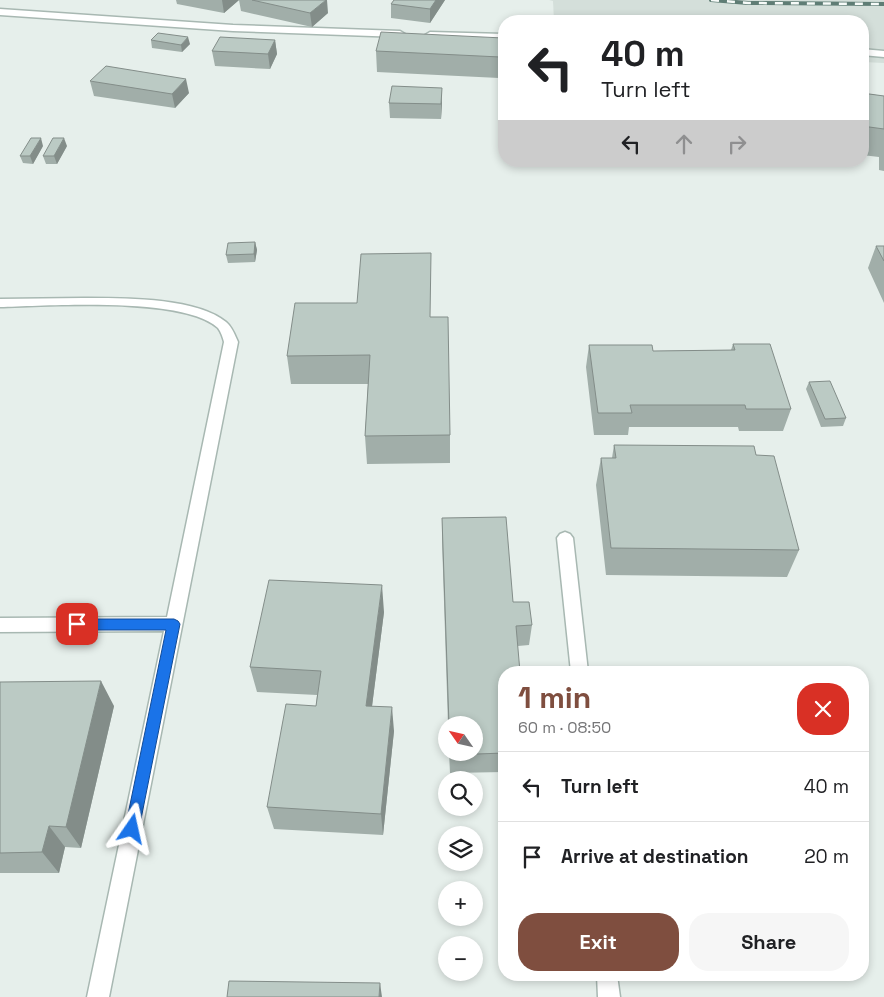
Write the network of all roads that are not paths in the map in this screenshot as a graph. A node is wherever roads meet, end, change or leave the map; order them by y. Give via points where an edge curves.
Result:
1 (0, 12) edge
2 (498, 37) edge
3 (869, 53) edge
4 (884, 54) edge
5 (0, 303) edge
6 (565, 538) dead end
7 (174, 624) junction
8 (0, 625) edge
9 (579, 666) edge
10 (608, 981) edge
11 (98, 997) edge
12 (609, 997) edge

1 - 2 street via 233,28
3 - 4 street
5 - 7 street via 161,304 196,311 222,325 231,342
6 - 9 street
7 - 8 street
7 - 11 street
10 - 12 street

